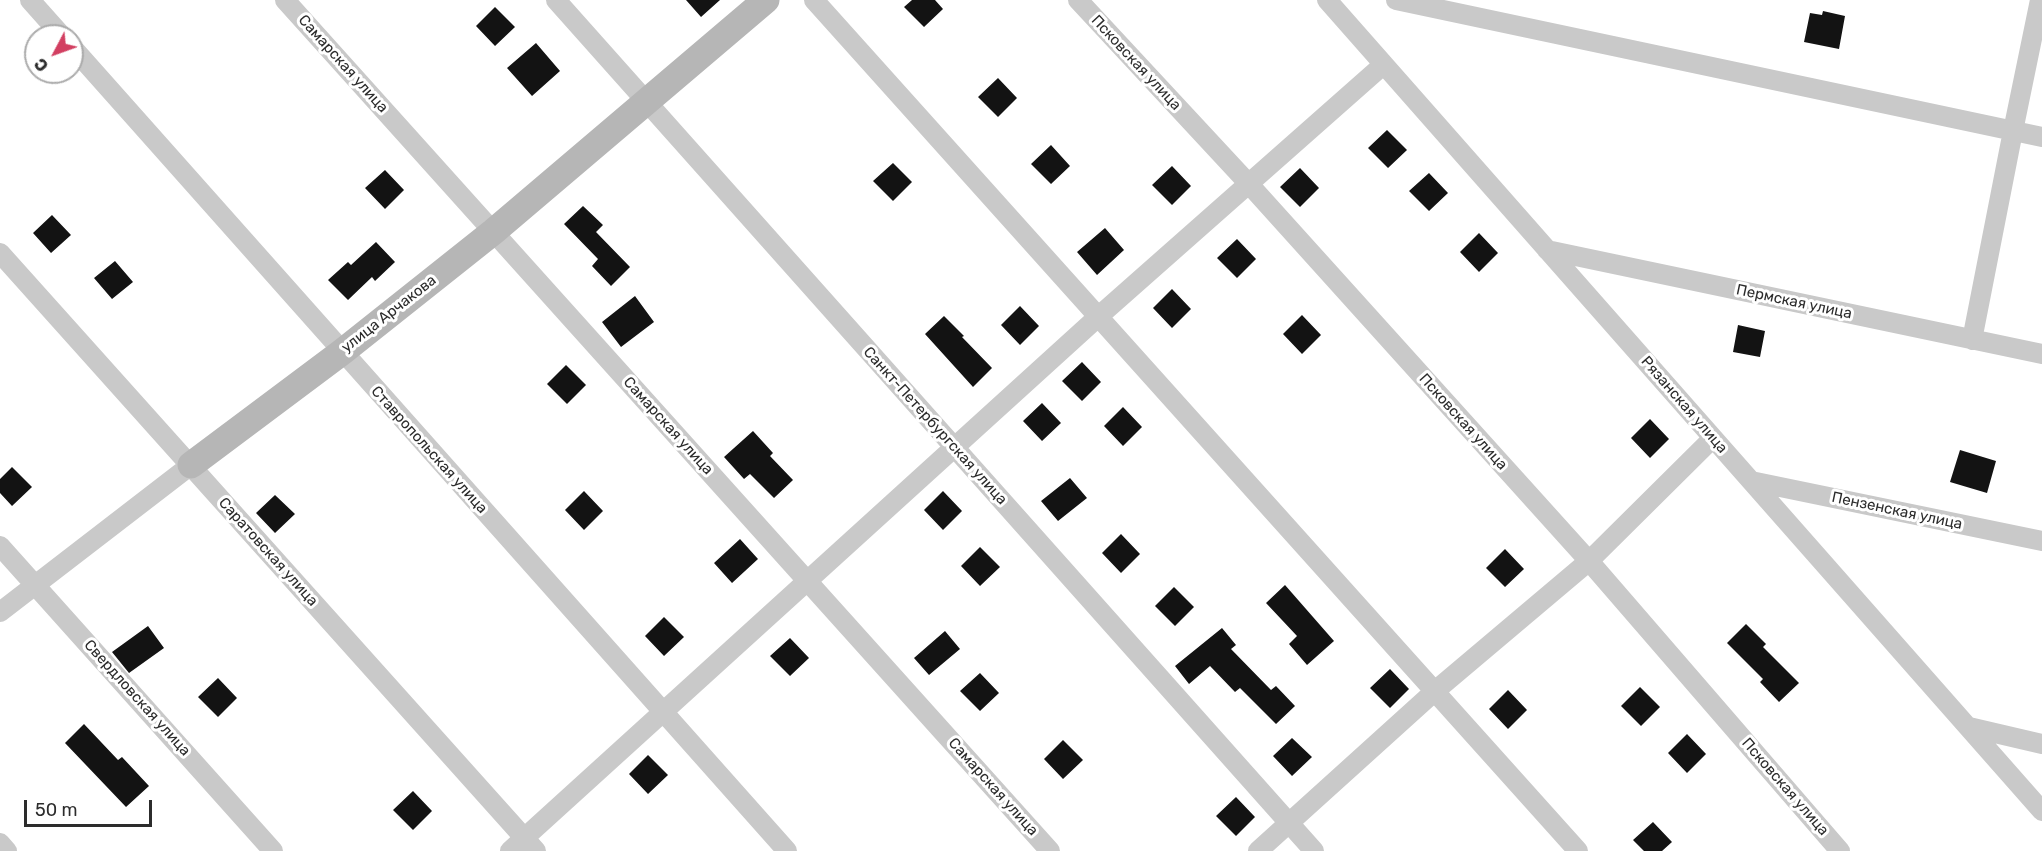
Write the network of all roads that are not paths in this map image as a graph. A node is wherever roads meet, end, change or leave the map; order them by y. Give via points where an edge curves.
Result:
1 (30, 0) edge
2 (285, 0) edge
3 (556, 0) edge
4 (766, 0) edge
5 (814, 0) edge
6 (1078, 0) edge
7 (1327, 0) edge
8 (1396, 0) edge
9 (2040, 0) edge
10 (51, 24) edge
11 (84, 61) edge
12 (1383, 65) junction
13 (646, 100) junction
14 (2013, 131) junction
15 (2042, 137) edge
16 (1248, 183) junction
17 (493, 232) junction
18 (1547, 250) junction
19 (0, 253) edge
20 (1099, 316) junction
21 (1972, 340) junction
22 (342, 352) junction
23 (2042, 354) edge
24 (1713, 438) junction
25 (955, 448) junction
26 (190, 465) junction
27 (1751, 481) junction
28 (2042, 541) edge
29 (0, 546) edge
30 (1589, 561) junction
31 (807, 580) junction
32 (36, 585) junction
33 (0, 612) edge
34 (1435, 691) junction
35 (663, 711) junction
36 (1969, 728) junction
37 (2042, 744) edge
38 (2042, 811) edge
39 (1289, 822) junction
40 (0, 843) edge
41 (524, 847) edge
42 (7, 851) edge
43 (273, 851) edge
44 (787, 851) edge
45 (1050, 851) edge
46 (1258, 851) edge
47 (1314, 851) edge
48 (1578, 851) edge
49 (1840, 851) edge

1 - 10 street
2 - 17 street, Самарская улица
3 - 13 street, Санкт-Петербургская улица
4 - 13 street, улица Арчакова
5 - 20 street
6 - 16 street, Псковская улица
7 - 12 street, Рязанская улица
8 - 14 street
9 - 14 street
11 - 22 street, Ставропольская улица
12 - 16 street
12 - 18 street, Рязанская улица
13 - 17 street, улица Арчакова
13 - 25 street, Санкт-Петербургская улица
14 - 15 street
14 - 21 street
16 - 20 street
16 - 30 street, Псковская улица
17 - 22 street, улица Арчакова
17 - 31 street, Самарская улица
18 - 21 street, Пермская улица
18 - 24 street, Рязанская улица
19 - 26 street, Саратовская улица
20 - 25 street
20 - 34 street
21 - 23 street, Пермская улица
22 - 26 street, улица Арчакова
22 - 35 street, Ставропольская улица
24 - 27 street, Рязанская улица
24 - 30 street
25 - 31 street
25 - 39 street, Санкт-Петербургская улица
26 - 32 street, улица Арчакова
26 - 41 street, Саратовская улица
27 - 28 street, Пензенская улица
27 - 36 street, Рязанская улица
29 - 32 street, Свердловская улица
30 - 34 street
30 - 49 street, Псковская улица
31 - 35 street
31 - 45 street, Самарская улица
32 - 33 street, улица Арчакова
32 - 43 street, Свердловская улица
34 - 39 street
34 - 48 street
35 - 41 street
35 - 44 street, Ставропольская улица
36 - 37 street
36 - 38 street, Рязанская улица
39 - 46 street
39 - 47 street, Санкт-Петербургская улица
40 - 42 street

